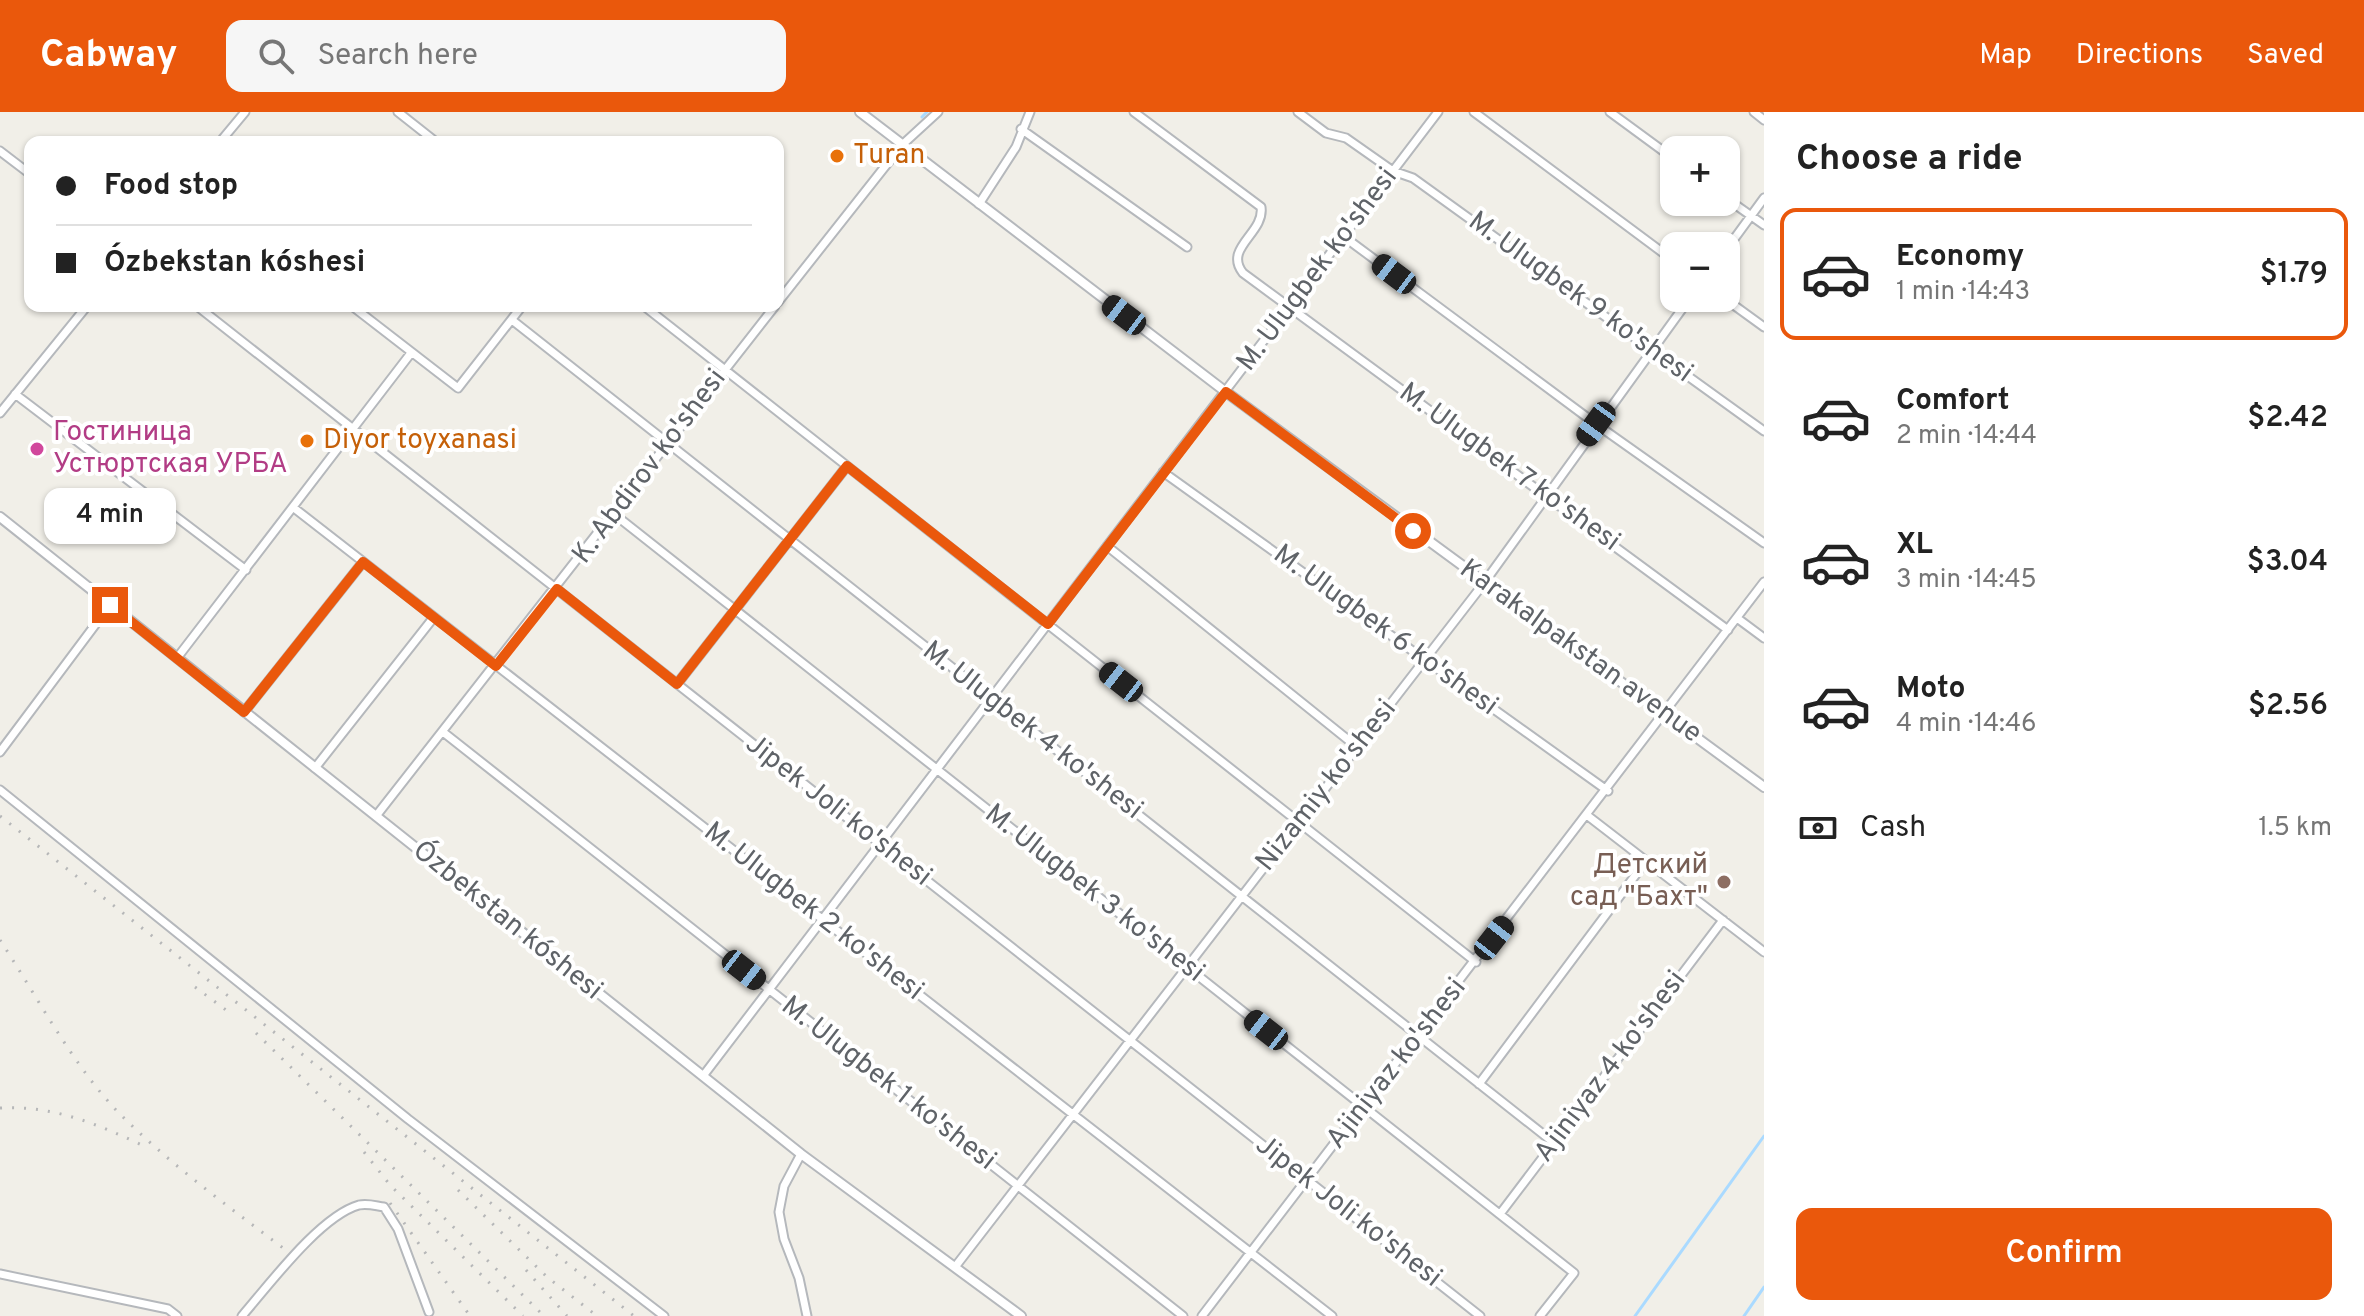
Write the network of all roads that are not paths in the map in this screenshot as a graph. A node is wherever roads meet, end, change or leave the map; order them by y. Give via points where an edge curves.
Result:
1 (245, 112) edge
2 (398, 112) edge
3 (860, 112) edge
4 (938, 112) edge
5 (1030, 112) edge
6 (1134, 112) edge
7 (1298, 112) edge
8 (1438, 112) edge
9 (1474, 112) edge
10 (1610, 112) edge
11 (1754, 112) edge
12 (1764, 120) edge
13 (1021, 129) junction
14 (225, 136) edge
15 (428, 136) edge
16 (902, 145) junction
17 (1660, 149) edge
18 (0, 151) edge
19 (24, 169) edge
20 (1393, 171) junction
21 (1764, 198) edge
22 (979, 204) junction
23 (1740, 208) edge
24 (1751, 216) junction
25 (1764, 225) edge
26 (1739, 232) edge
27 (1343, 236) junction
28 (1187, 247) dead end
29 (1660, 251) edge
30 (784, 295) edge
31 (1289, 307) junction
32 (1740, 310) edge
33 (82, 312) edge
34 (205, 312) edge
35 (360, 312) edge
36 (518, 312) edge
37 (652, 312) edge
38 (771, 312) edge
39 (1680, 312) edge
40 (512, 320) junction
41 (1764, 327) edge
42 (1652, 349) junction
43 (411, 353) junction
44 (725, 370) junction
45 (1226, 392) junction
46 (15, 394) junction
47 (0, 413) edge
48 (1596, 424) junction
49 (354, 429) junction
50 (1764, 431) edge
51 (669, 444) junction
52 (847, 466) junction
53 (1163, 472) junction
54 (1546, 493) junction
55 (294, 508) junction
56 (614, 514) junction
57 (0, 517) edge
58 (790, 539) junction
59 (1764, 543) edge
60 (1107, 546) junction
61 (363, 562) junction
62 (246, 570) junction
63 (1764, 582) edge
64 (1484, 583) junction
65 (557, 589) junction
66 (110, 605) junction
67 (735, 609) junction
68 (434, 617) junction
69 (1737, 618) junction
70 (1048, 624) junction
71 (1728, 630) junction
72 (1764, 638) edge
73 (177, 658) junction
74 (1425, 660) junction
75 (496, 666) junction
76 (677, 684) junction
77 (991, 698) junction
78 (244, 712) junction
79 (1665, 714) junction
80 (443, 732) junction
81 (1357, 747) junction
82 (0, 752) edge
83 (315, 768) junction
84 (937, 769) junction
85 (1764, 787) edge
86 (0, 790) edge
87 (1608, 791) junction
88 (376, 816) junction
89 (1588, 816) junction
90 (1299, 822) junction
91 (880, 844) junction
92 (1646, 861) junction
93 (1242, 896) junction
94 (822, 920) junction
95 (1723, 920) junction
96 (1764, 952) edge
97 (1476, 962) junction
98 (1187, 967) junction
99 (769, 989) junction
100 (1419, 1036) junction
101 (1130, 1041) junction
102 (703, 1076) junction
103 (1479, 1084) junction
104 (1364, 1107) junction
105 (1073, 1115) junction
106 (1553, 1142) junction
107 (801, 1154) junction
108 (1307, 1180) junction
109 (1018, 1186) junction
110 (1500, 1214) junction
111 (1251, 1253) junction
112 (955, 1267) junction
113 (0, 1274) edge
114 (429, 1312) dead end
115 (177, 1316) edge
116 (242, 1316) edge
117 (664, 1316) edge
118 (807, 1316) edge
119 (1021, 1316) edge
120 (1183, 1316) edge
121 (1202, 1316) edge
122 (1332, 1316) edge
123 (1480, 1316) edge
124 (1540, 1316) edge

1 - 14 street
2 - 15 street
3 - 16 street, Karakalpakstan avenue
4 - 16 street, K. Abdirov ko'shesi
5 - 13 street
6 - 31 street, M. Ulugbek 7 ko'shesi via 1261,207 1261,218 1238,252 1238,267
7 - 20 street, M. Ulugbek 9 ko'shesi
8 - 20 street, M. Ulugbek ko'shesi
9 - 29 street
10 - 17 street
11 - 12 street
13 - 22 street via 1016,147
13 - 28 street
16 - 22 street, Karakalpakstan avenue
16 - 30 street, K. Abdirov ko'shesi
18 - 19 street
20 - 27 street, M. Ulugbek ko'shesi
20 - 42 street, M. Ulugbek 9 ko'shesi via 1413,178
21 - 24 street
22 - 45 street, Karakalpakstan avenue
23 - 24 street
24 - 25 street
24 - 26 street
27 - 31 street, M. Ulugbek ko'shesi
27 - 48 street
31 - 45 street, M. Ulugbek ko'shesi
31 - 54 street, M. Ulugbek 7 ko'shesi
32 - 41 street
33 - 46 street
34 - 49 street, Jipek Joli ko'shesi
35 - 43 street
36 - 40 street
37 - 44 street
38 - 44 street, K. Abdirov ko'shesi
39 - 42 street, Nizamiy ko'shesi
40 - 43 street via 458,388
40 - 51 street, M. Ulugbek 4 ko'shesi
42 - 48 street, Nizamiy ko'shesi
42 - 50 street, M. Ulugbek 9 ko'shesi
43 - 49 street
44 - 51 street, K. Abdirov ko'shesi
44 - 52 street
45 - 53 street, M. Ulugbek ko'shesi
45 - 64 street, Karakalpakstan avenue
46 - 47 street
46 - 62 street
48 - 54 street, Nizamiy ko'shesi
48 - 59 street
49 - 55 street
49 - 65 street, Jipek Joli ko'shesi
51 - 56 street, K. Abdirov ko'shesi
51 - 58 street, M. Ulugbek 4 ko'shesi
52 - 58 street
52 - 70 street
53 - 60 street, M. Ulugbek ko'shesi
53 - 74 street, M. Ulugbek 6 ko'shesi
54 - 64 street, Nizamiy ko'shesi
54 - 71 street, M. Ulugbek 7 ko'shesi
55 - 61 street, M. Ulugbek 2 ko'shesi
55 - 62 street
56 - 65 street, K. Abdirov ko'shesi
56 - 67 street, M. Ulugbek 3 ko'shesi
57 - 66 street, Ózbekstan kóshesi
58 - 67 street
58 - 77 street, M. Ulugbek 4 ko'shesi
60 - 70 street, M. Ulugbek ko'shesi
60 - 81 street
61 - 68 street, M. Ulugbek 2 ko'shesi
61 - 78 street
62 - 73 street
63 - 69 street, Ajiniyaz ko'shesi
64 - 74 street, Nizamiy ko'shesi
64 - 79 street, Karakalpakstan avenue
65 - 75 street, K. Abdirov ko'shesi
65 - 76 street, Jipek Joli ko'shesi
66 - 73 street, Ózbekstan kóshesi
66 - 82 street
67 - 76 street
67 - 84 street, M. Ulugbek 3 ko'shesi
68 - 75 street, M. Ulugbek 2 ko'shesi
68 - 83 street
69 - 71 street, Ajiniyaz ko'shesi
69 - 72 street
70 - 77 street, M. Ulugbek ko'shesi
70 - 90 street
71 - 79 street, Ajiniyaz ko'shesi
73 - 78 street, Ózbekstan kóshesi
74 - 81 street, Nizamiy ko'shesi
74 - 87 street, M. Ulugbek 6 ko'shesi
75 - 80 street, K. Abdirov ko'shesi
75 - 94 street, M. Ulugbek 2 ko'shesi
76 - 91 street, Jipek Joli ko'shesi
77 - 84 street, M. Ulugbek ko'shesi
77 - 93 street, M. Ulugbek 4 ko'shesi
78 - 83 street, Ózbekstan kóshesi
79 - 85 street, Karakalpakstan avenue
79 - 87 street, Ajiniyaz ko'shesi
80 - 88 street, K. Abdirov ko'shesi
80 - 99 street, M. Ulugbek 1 ko'shesi
81 - 90 street, Nizamiy ko'shesi
83 - 88 street, Ózbekstan kóshesi
84 - 91 street, M. Ulugbek ko'shesi
84 - 98 street, M. Ulugbek 3 ko'shesi
86 - 117 street via 408,1119
87 - 89 street, Ajiniyaz ko'shesi
88 - 102 street, Ózbekstan kóshesi
89 - 92 street
89 - 97 street, Ajiniyaz ko'shesi
90 - 93 street, Nizamiy ko'shesi
90 - 97 street
91 - 94 street, M. Ulugbek ko'shesi
91 - 101 street, Jipek Joli ko'shesi
92 - 95 street
92 - 103 street
93 - 98 street, Nizamiy ko'shesi
93 - 100 street, M. Ulugbek 4 ko'shesi
94 - 99 street, M. Ulugbek ko'shesi
94 - 105 street, M. Ulugbek 2 ko'shesi
95 - 96 street
95 - 106 street, Ajiniyaz 4 ko'shesi
97 - 100 street, Ajiniyaz ko'shesi
98 - 101 street, Nizamiy ko'shesi
98 - 104 street, M. Ulugbek 3 ko'shesi
99 - 102 street, M. Ulugbek ko'shesi
99 - 109 street, M. Ulugbek 1 ko'shesi
100 - 103 street, M. Ulugbek 4 ko'shesi
100 - 104 street, Ajiniyaz ko'shesi
101 - 105 street, Nizamiy ko'shesi
101 - 108 street, Jipek Joli ko'shesi
102 - 107 street, Ózbekstan kóshesi
103 - 106 street, M. Ulugbek 4 ko'shesi
104 - 108 street, Ajiniyaz ko'shesi
104 - 110 street, M. Ulugbek 3 ko'shesi
105 - 109 street, Nizamiy ko'shesi
105 - 111 street, M. Ulugbek 2 ko'shesi
106 - 110 street, Ajiniyaz 4 ko'shesi
107 - 112 street, Ózbekstan kóshesi
107 - 118 street via 784,1186 779,1212
108 - 111 street, Ajiniyaz ko'shesi
108 - 123 street, Jipek Joli ko'shesi
109 - 112 street, Nizamiy ko'shesi
109 - 120 street, M. Ulugbek 1 ko'shesi
110 - 124 street, M. Ulugbek 3 ko'shesi via 1574,1273
111 - 121 street, Ajiniyaz ko'shesi
111 - 122 street, M. Ulugbek 2 ko'shesi
112 - 119 street, Ózbekstan kóshesi
113 - 115 street via 168,1309
114 - 116 street via 398,1229 384,1207 366,1204 355,1206 309,1239

